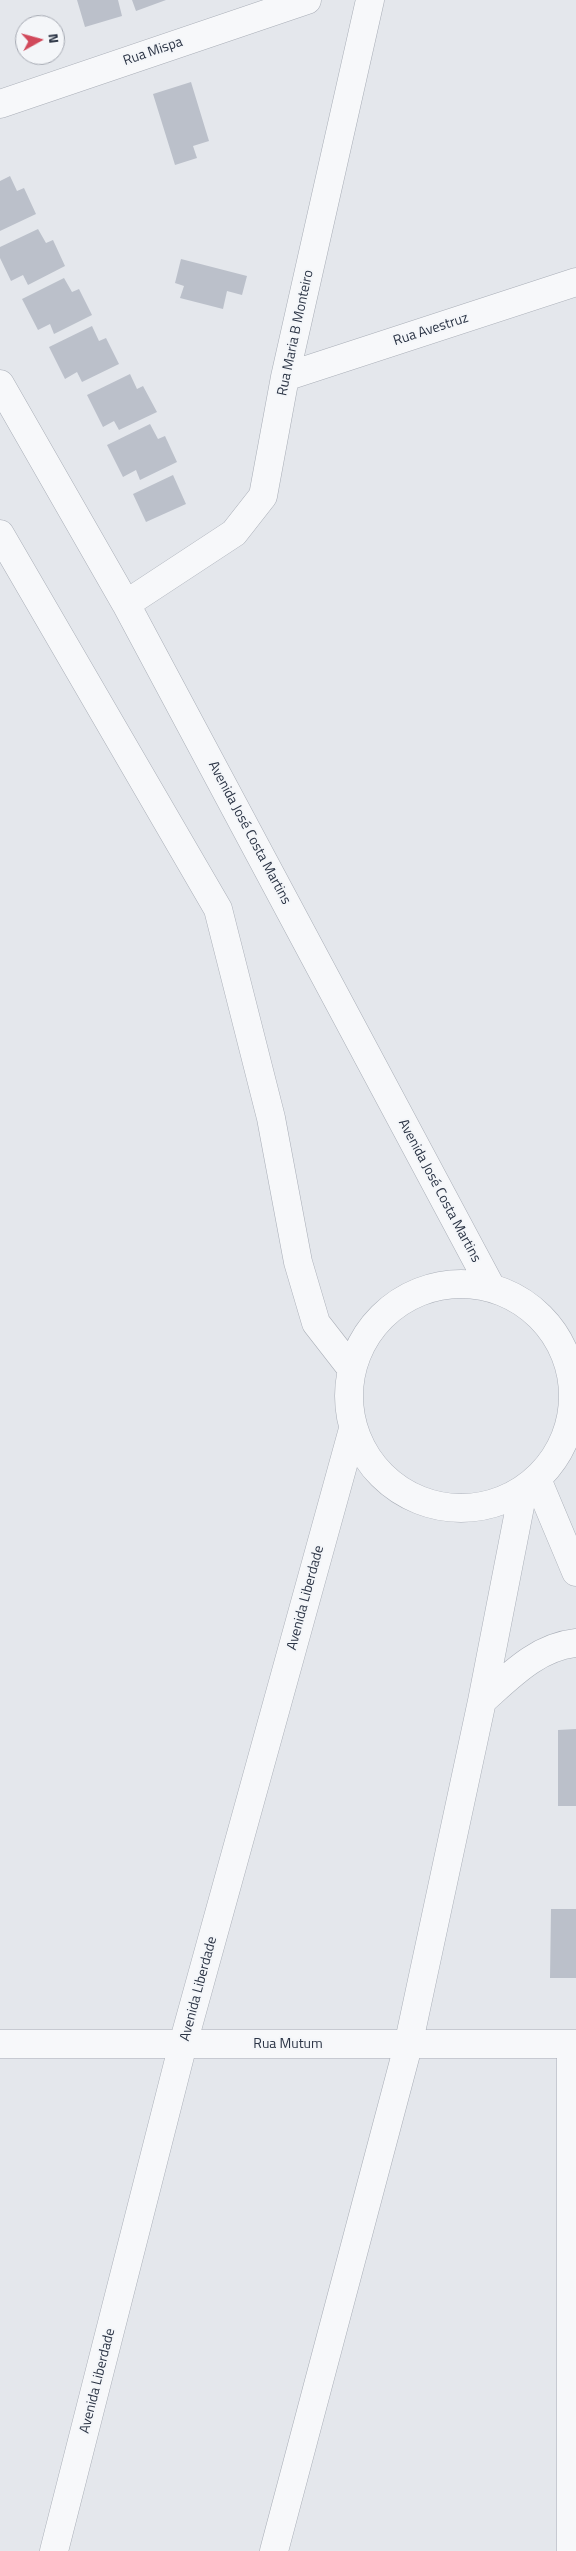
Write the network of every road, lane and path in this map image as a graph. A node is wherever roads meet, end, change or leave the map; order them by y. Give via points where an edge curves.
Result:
1 (306, 0) edge
2 (370, 0) edge
3 (0, 104) edge
4 (576, 282) edge
5 (286, 377) junction
6 (0, 384) edge
7 (0, 534) edge
8 (126, 604) junction
9 (491, 1287) junction
10 (351, 1368) junction
11 (573, 1424) edge
12 (352, 1429) junction
13 (530, 1485) junction
14 (576, 1572) edge
15 (576, 1643) edge
16 (482, 1701) junction
17 (0, 2044) edge
18 (183, 2044) junction
19 (574, 2044) edge
20 (408, 2046) junction
21 (54, 2551) edge
22 (274, 2551) edge
23 (571, 2551) edge

1 - 3 street, Rua Mispa
2 - 5 street, Rua Maria B Monteiro
4 - 5 street, Rua Avestruz
5 - 8 street, Rua Maria B Monteiro via 263,496 234,533
6 - 8 street, Avenida José Costa Martins
7 - 10 street via 218,910 271,1118 298,1262 313,1314 316,1323
8 - 9 street, Avenida José Costa Martins
9 - 10 street via 455,1283 420,1290 389,1308 365,1335
9 - 11 street via 522,1301 547,1324 565,1353 573,1387
10 - 12 street via 348,1398
11 - 13 street via 545,1472
12 - 13 street via 368,1461 392,1486 422,1503 457,1510 492,1506
12 - 18 street, Avenida Liberdade
13 - 14 street
13 - 16 street
15 - 16 street via 543,1651
16 - 20 street
17 - 18 street, Rua Mutum
18 - 20 street, Rua Mutum
18 - 21 street, Avenida Liberdade
19 - 20 street, Rua Mutum
19 - 23 street
20 - 22 street

